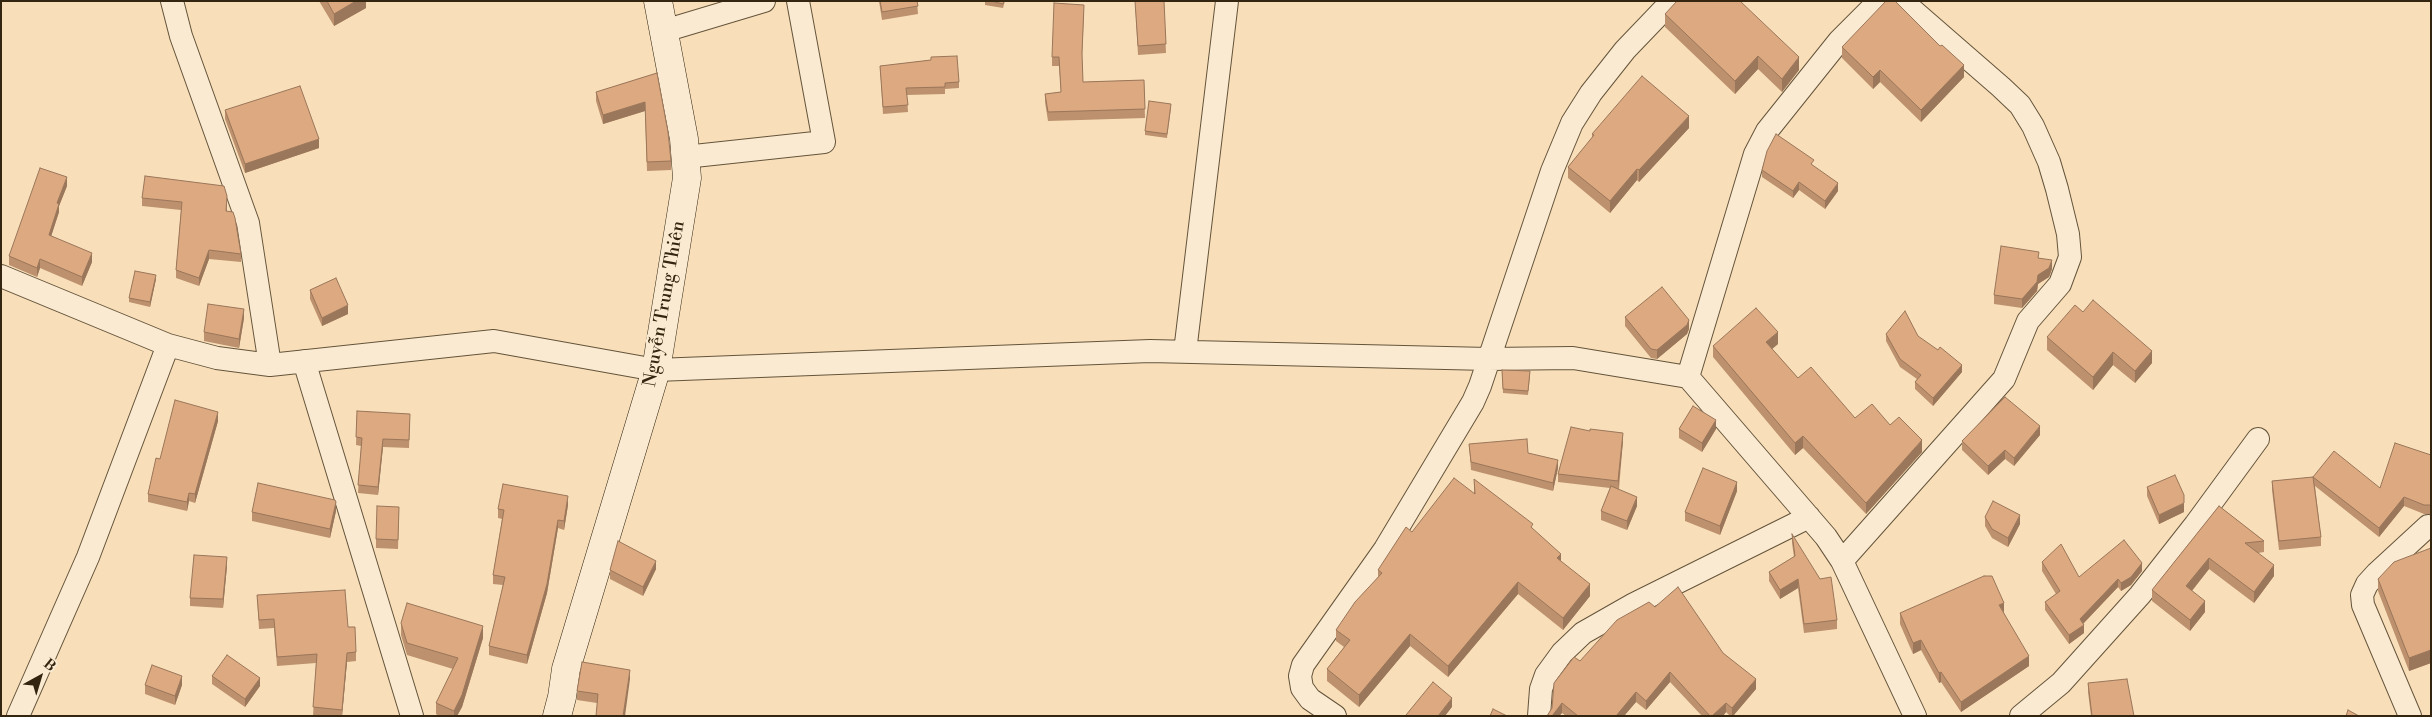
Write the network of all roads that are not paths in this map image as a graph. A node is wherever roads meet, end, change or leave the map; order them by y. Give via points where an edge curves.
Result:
1 (172, 1) edge
2 (658, 1) edge
3 (764, 1) edge
4 (798, 1) edge
5 (1227, 1) edge
6 (1672, 1) edge
7 (1879, 1) edge
8 (1902, 1) edge
9 (664, 31) junction
10 (685, 157) junction
11 (1, 276) edge
12 (168, 345) junction
13 (1185, 352) junction
14 (1488, 359) junction
15 (304, 361) junction
16 (270, 365) junction
17 (656, 370) junction
18 (1688, 377) junction
19 (2258, 439) dead end
20 (1809, 517) junction
21 (2428, 526) dead end
22 (1842, 561) junction
23 (24, 714) edge
24 (412, 716) edge
25 (556, 716) edge
26 (1335, 716) edge
27 (1539, 716) edge
28 (1914, 716) edge
29 (2022, 716) edge
30 (2410, 716) edge

1 - 16 street via 181,36 248,223
2 - 9 street, Nguyễn Trung Thiên
3 - 9 street
4 - 10 street via 824,142
5 - 13 street
6 - 14 street via 1591,93 1572,124 1552,171
7 - 18 street via 1839,41 1767,131 1754,154
8 - 22 street via 2020,105 2049,162 2068,234 2070,257 2060,284 2028,321 2004,379
9 - 10 street, Nguyễn Trung Thiên
10 - 17 street, Nguyễn Trung Thiên via 687,178
11 - 12 street
12 - 16 street via 217,358
12 - 23 street via 88,557
13 - 14 street
13 - 17 street
14 - 18 street via 1573,358
14 - 26 street via 1473,402 1390,541 1303,665 1300,676 1302,688 1310,699
15 - 16 street
15 - 17 street via 494,341
15 - 24 street
17 - 25 street, Nguyễn Trung Thiên via 566,669
18 - 20 street
19 - 29 street via 2140,595 2062,683
20 - 22 street
20 - 27 street via 1634,604 1583,633 1562,653 1546,675 1541,689
21 - 30 street via 2377,573 2362,594 2363,605
22 - 28 street

